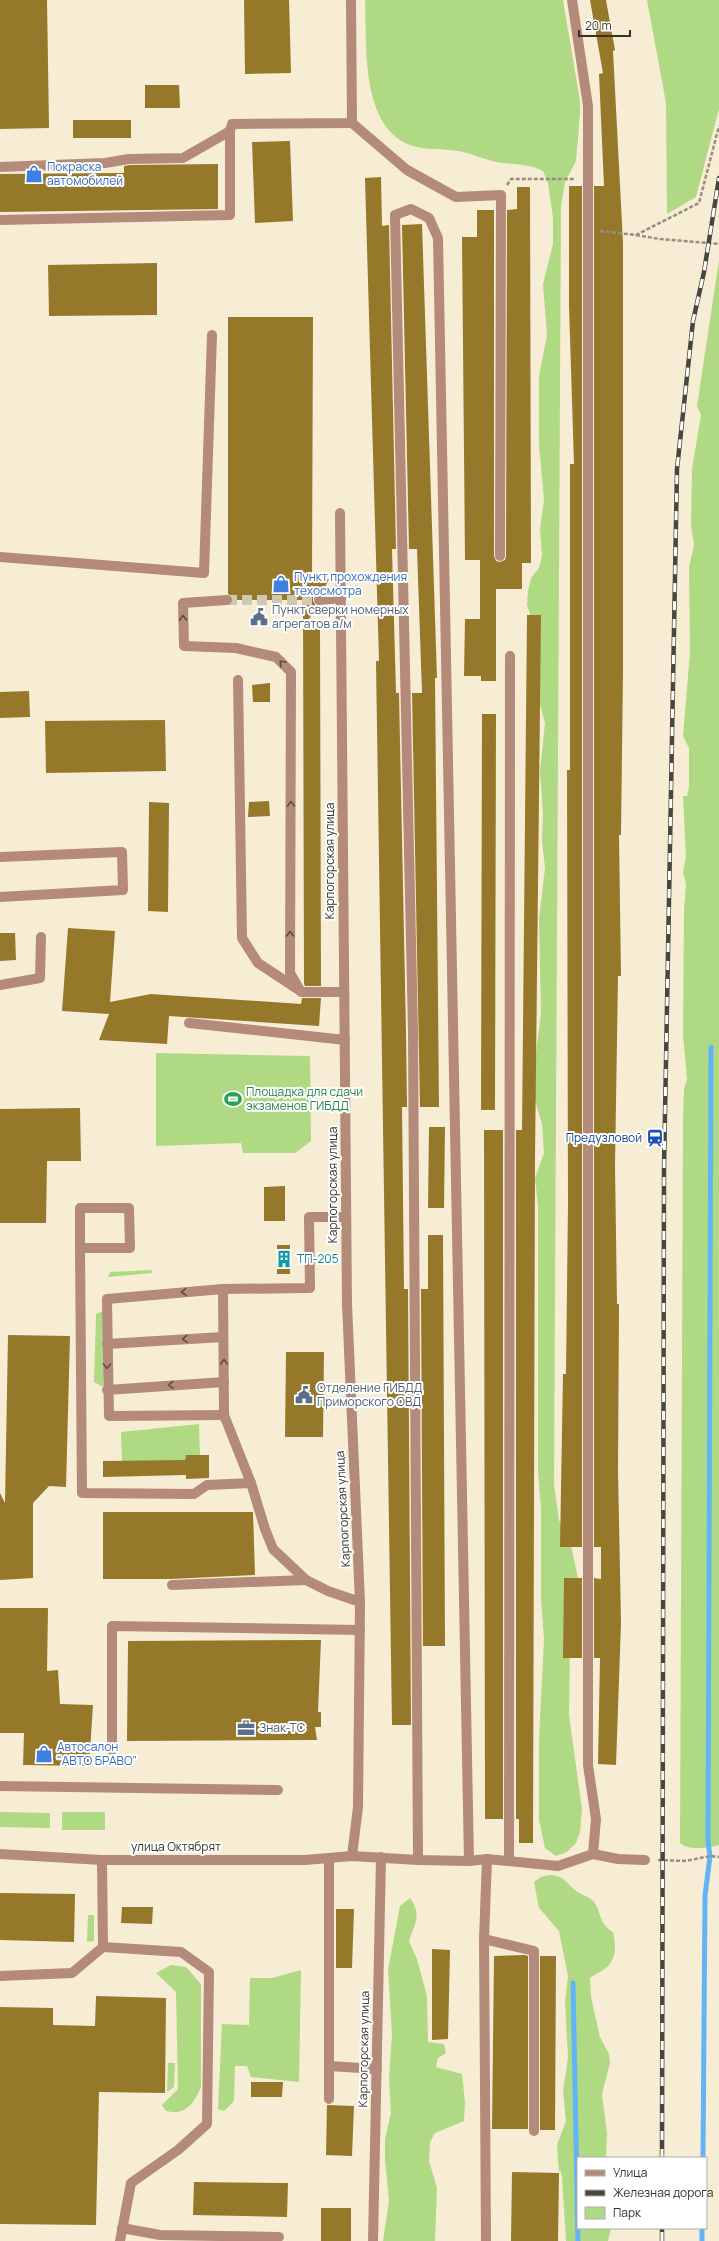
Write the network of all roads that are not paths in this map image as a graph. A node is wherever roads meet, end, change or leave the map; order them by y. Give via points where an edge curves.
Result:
1 (351, 0) edge
2 (572, 0) edge
3 (352, 123) junction
4 (230, 131) junction
5 (0, 167) edge
6 (0, 220) edge
7 (212, 335) dead end
8 (340, 513) dead end
9 (500, 556) dead end
10 (0, 557) edge
11 (341, 598) junction
12 (228, 600) tunnel mouth
13 (318, 600) tunnel mouth
14 (510, 656) dead end
15 (238, 680) dead end
16 (0, 857) edge
17 (0, 897) edge
18 (41, 937) dead end
19 (0, 985) edge
20 (301, 992) junction
21 (344, 992) junction
22 (189, 1023) dead end
23 (345, 1040) junction
24 (346, 1217) junction
25 (80, 1248) junction
26 (222, 1289) junction
27 (223, 1337) junction
28 (108, 1344) junction
29 (224, 1382) junction
30 (107, 1390) junction
31 (224, 1415) junction
32 (251, 1483) junction
33 (306, 1580) junction
34 (172, 1585) dead end
35 (360, 1602) junction
36 (360, 1630) junction
37 (112, 1750) dead end
38 (0, 1786) edge
39 (278, 1790) dead end
40 (0, 1854) edge
41 (593, 1854) junction
42 (352, 1856) junction
43 (381, 1857) junction
44 (329, 1858) junction
45 (487, 1859) junction
46 (102, 1860) junction
47 (418, 1860) junction
48 (509, 1860) junction
49 (645, 1860) road end
50 (469, 1861) junction
51 (484, 1939) junction
52 (103, 1947) junction
53 (0, 1976) edge
54 (329, 2066) junction
55 (377, 2069) junction
56 (329, 2099) dead end
57 (534, 2131) dead end
58 (122, 2228) junction
59 (279, 2237) dead end
60 (120, 2241) edge
61 (373, 2241) edge
62 (486, 2241) edge

1 - 3 street
2 - 41 street via 588,106 588,1766 596,1819
3 - 4 street via 232,124
3 - 9 street via 407,170 456,197 501,195
4 - 5 street via 182,158
4 - 6 street via 230,215
7 - 10 street via 204,573
8 - 11 street, Карпогорская улица
11 - 13 street
11 - 21 street, Карпогорская улица
20 -> 12 street via 290,973 291,672 276,657 236,648 184,646 183,603
14 - 48 street
15 - 20 street via 242,938 258,963
16 - 17 street via 122,852 123,890
18 - 19 street via 40,978
20 - 21 street
21 - 23 street, Карпогорская улица
22 - 23 street
23 - 24 street, Карпогорская улица
24 - 26 street via 309,1218 310,1288
24 - 35 street, Карпогорская улица via 347,1304
25 - 25 street via 80,1208 129,1208 130,1248
25 - 32 street via 82,1493 194,1494 207,1485
26 - 27 street
26 -> 28 street via 107,1298
27 -> 28 street
29 -> 27 street
28 -> 30 street
29 -> 30 street
29 - 31 street
30 - 31 street via 109,1416
31 - 32 street
32 - 33 street via 274,1549
33 - 34 street
33 - 35 street
35 - 36 street, Карпогорская улица
36 - 37 street via 112,1626
36 - 42 street, Карпогорская улица via 358,1807
38 - 39 street
40 - 46 street, улица Октябрят
41 - 48 street, улица Октябрят via 558,1866
41 - 49 street via 618,1859
42 - 43 street, улица Октябрят
42 - 44 street, улица Октябрят
43 - 47 street, улица Октябрят
43 - 55 street, Карпогорская улица
44 - 46 street, улица Октябрят
44 - 54 street
45 - 48 street, улица Октябрят
45 - 50 street, улица Октябрят
45 - 51 street
46 - 52 street
47 - 50 street, улица Октябрят
47 - 50 street via 413,1032 395,215 411,209 429,218 438,238
51 - 57 street via 534,1951
51 - 62 street
52 - 53 street via 72,1973
52 - 58 street via 181,1952 209,1972 207,2124 178,2150 131,2183
54 - 55 street
54 - 56 street
55 - 61 street, Карпогорская улица
58 - 59 street via 160,2234
58 - 60 street

